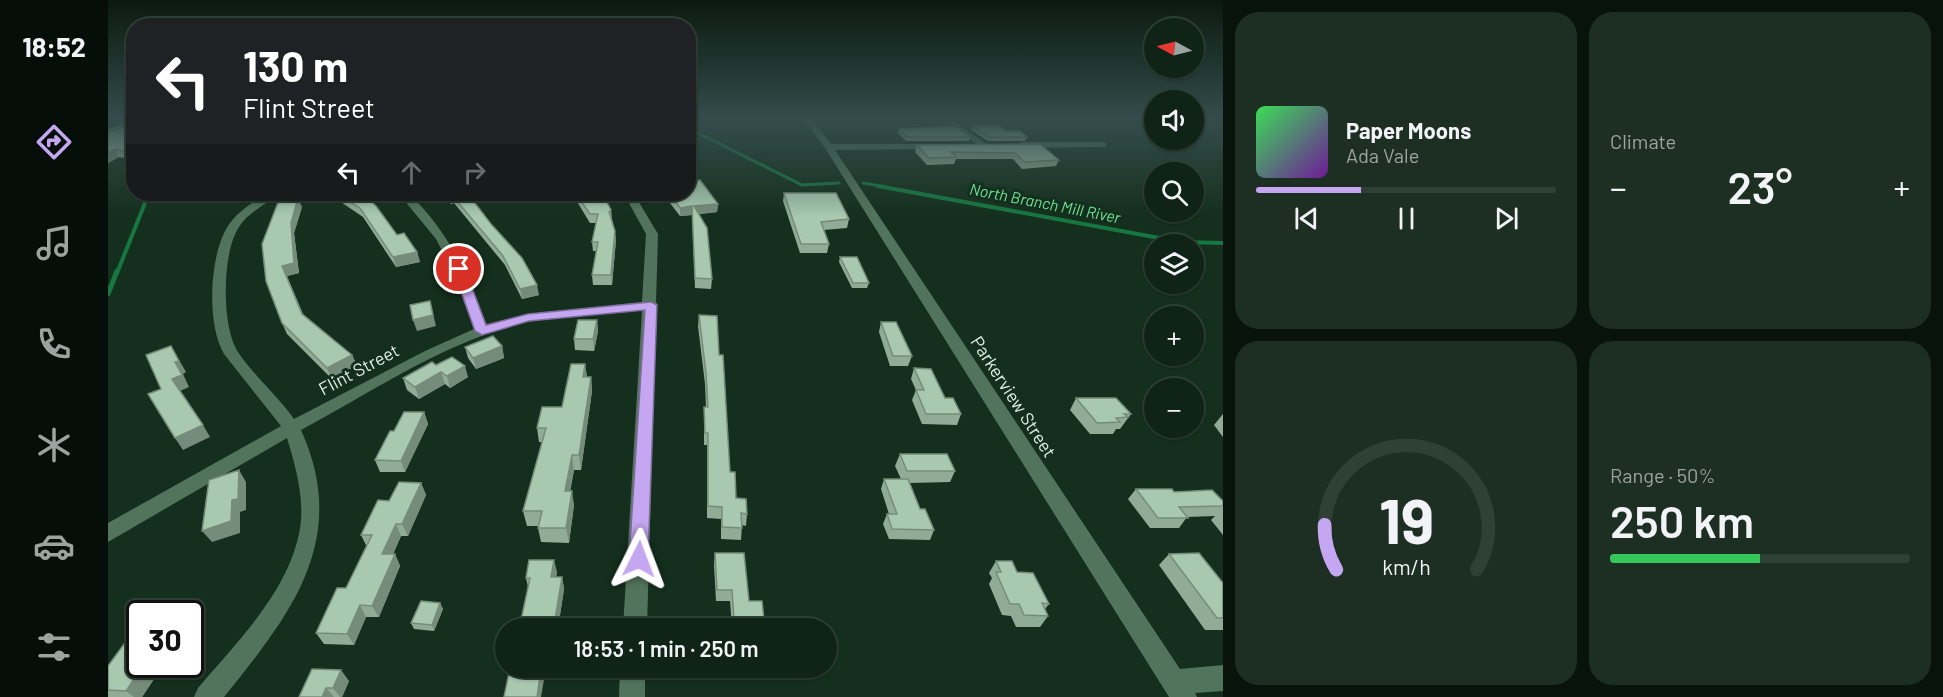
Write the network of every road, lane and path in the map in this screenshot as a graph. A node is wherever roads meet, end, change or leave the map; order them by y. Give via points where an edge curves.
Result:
1 (832, 152) edge
2 (261, 201) edge
3 (413, 201) edge
4 (633, 201) edge
5 (651, 305) junction
6 (482, 331) junction
7 (291, 428) junction
8 (108, 533) edge
9 (635, 618) edge
10 (633, 678) edge
11 (1223, 678) edge
12 (1179, 690) edge
13 (207, 697) edge
14 (632, 697) edge

1 - 12 street, Parkerview Street
2 - 7 street via 233,227 220,279 220,306 227,346
3 - 6 street via 442,236
4 - 5 street via 652,234
5 - 6 street, Flint Street via 528,318
5 - 9 street
6 - 7 street, Flint Street via 430,354
7 - 8 street, Flint Street
7 - 13 street via 311,494 310,528 293,577 265,626
10 - 14 street
11 - 12 street

